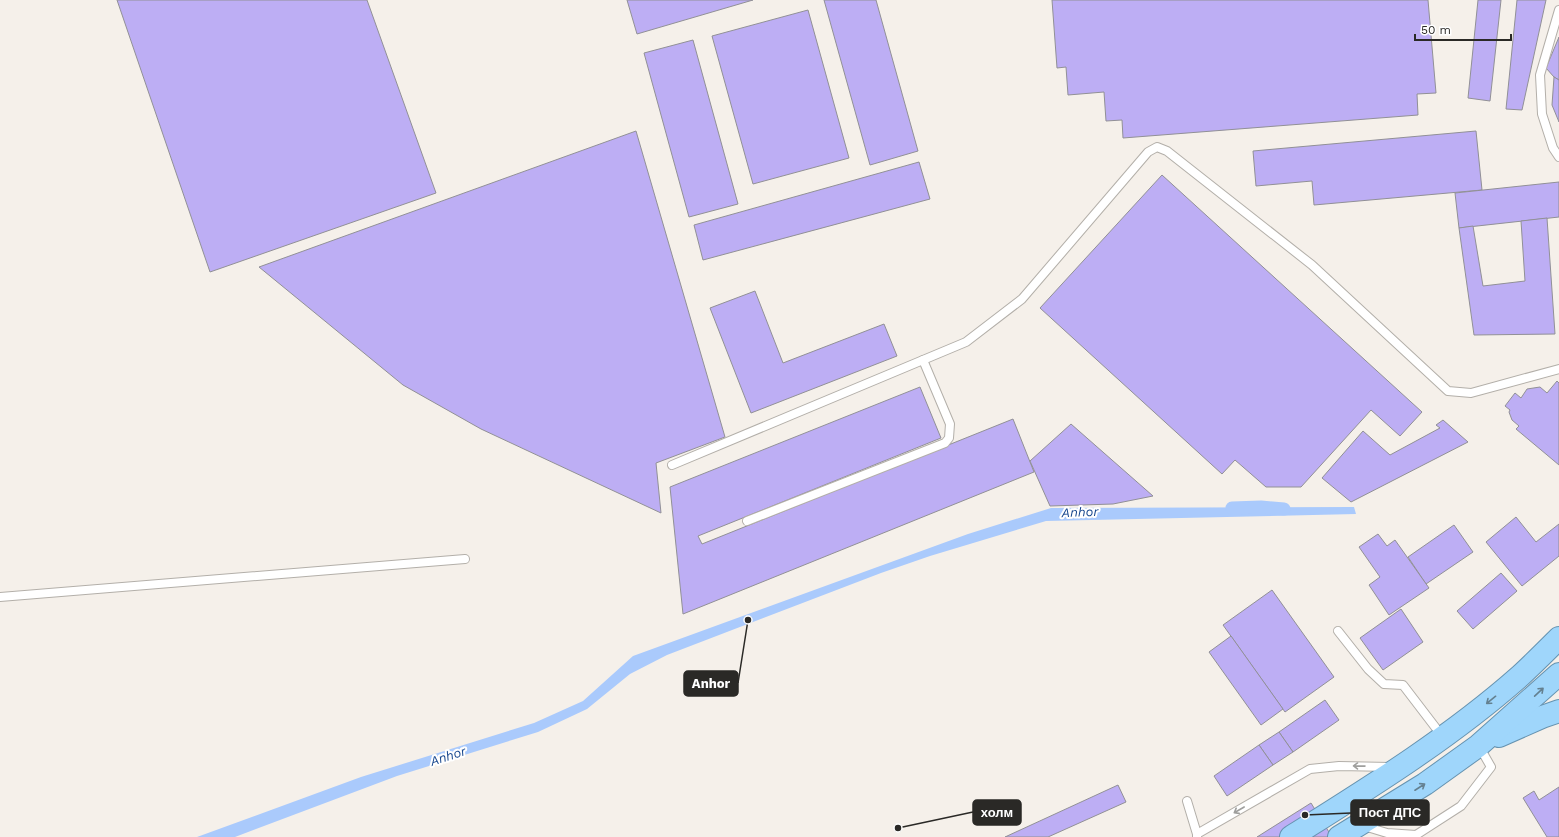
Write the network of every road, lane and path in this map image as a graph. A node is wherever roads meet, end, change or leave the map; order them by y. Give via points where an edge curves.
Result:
1 (1559, 10) edge
2 (1559, 157) edge
3 (923, 360) junction
4 (1559, 368) edge
5 (672, 465) dead end
6 (747, 521) dead end
7 (465, 559) dead end
8 (0, 597) edge
9 (1559, 627) edge
10 (1338, 631) dead end
11 (1559, 638) edge
12 (1559, 674) edge
13 (1521, 675) junction
14 (1559, 711) edge
15 (1443, 737) junction
16 (1478, 746) junction
17 (1398, 768) junction
18 (1187, 801) dead end
19 (1359, 824) junction
20 (1197, 835) edge
21 (1290, 837) edge
22 (1339, 837) edge

1 - 2 lane via 1540,75 1542,114 1553,148
3 - 4 lane via 966,342 1022,299 1148,152 1157,147 1167,151 1312,265 1448,391 1471,393
3 - 5 lane
3 - 6 lane via 950,424 950,438 945,443
7 - 8 lane
9 - 13 highway
10 - 15 lane via 1368,669 1384,684 1403,685
11 - 13 highway
16 -> 12 highway
13 -> 15 highway
14 - 16 highway
15 - 17 highway
19 -> 16 highway via 1425,784
16 - 19 lane via 1491,767 1461,806 1416,835 1387,833
17 -> 20 lane via 1339,766 1310,769
17 - 21 highway
18 - 20 lane
19 - 22 highway

